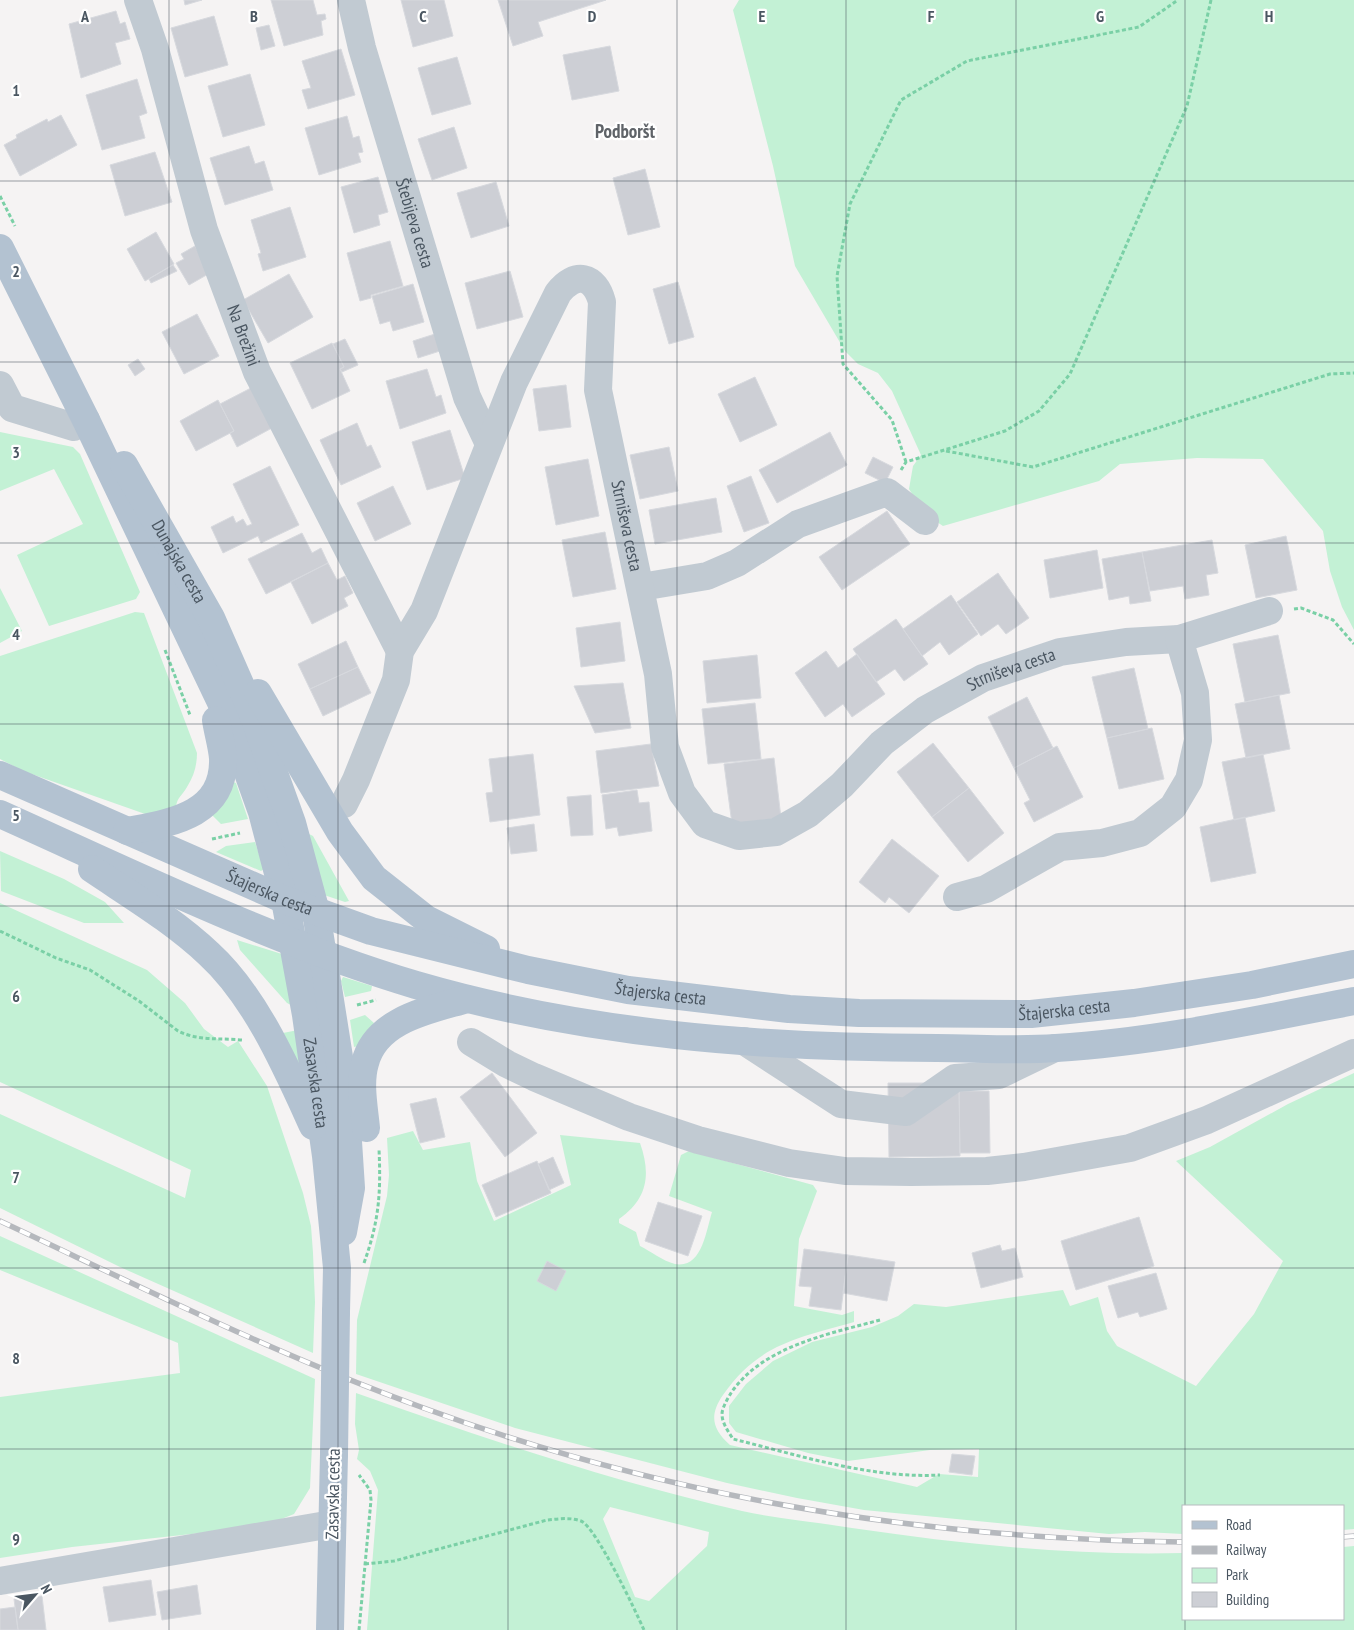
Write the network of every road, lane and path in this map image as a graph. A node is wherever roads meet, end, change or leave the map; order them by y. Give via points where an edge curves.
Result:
1 (138, 0) edge
2 (351, 0) edge
3 (1178, 0) edge
4 (1212, 0) edge
5 (0, 230) edge
6 (0, 248) edge
7 (1354, 373) edge
8 (0, 385) edge
9 (86, 420) junction
10 (489, 444) junction
11 (945, 451) junction
12 (906, 462) junction
13 (887, 492) junction
14 (925, 521) dead end
15 (641, 587) junction
16 (1269, 611) joint
17 (211, 618) junction
18 (1179, 639) junction
19 (1354, 644) edge
20 (400, 651) junction
21 (208, 677) junction
22 (0, 775) edge
23 (344, 804) dead end
24 (0, 814) edge
25 (26, 826) junction
26 (127, 831) junction
27 (244, 832) dead end
28 (212, 839) dead end
29 (957, 896) dead end
30 (286, 900) junction
31 (316, 912) junction
32 (0, 931) edge
33 (294, 942) junction
34 (323, 953) junction
35 (1354, 964) edge
36 (528, 970) junction
37 (467, 999) junction
38 (1354, 1001) edge
39 (247, 1041) dead end
40 (744, 1041) junction
41 (471, 1042) dead end
42 (1055, 1048) junction
43 (1354, 1053) edge
44 (326, 1156) junction
45 (351, 1188) junction
46 (338, 1268) junction
47 (880, 1320) dead end
48 (352, 1474) dead end
49 (940, 1475) dead end
50 (332, 1524) junction
51 (365, 1564) junction
52 (0, 1581) edge
53 (330, 1630) edge
54 (359, 1630) edge
55 (644, 1630) edge

1 - 20 street, Na Brežini via 155,49 204,230 257,372
2 - 10 street, Štebijeva cesta via 362,48 467,397
3 - 12 path via 1139,27 967,61 901,100 850,204 837,276 843,364 892,420
4 - 11 path via 1187,106 1070,374 1039,410 1005,431
5 - 17 main road, Dunajska cesta via 16,253 109,436
6 - 9 main road, Dunajska cesta
7 - 11 path via 1330,374 1034,467
8 - 9 street via 12,408 74,427
9 - 21 main road, Dunajska cesta
10 - 15 street, Strniševa cesta via 514,382 558,293 566,283 576,279 589,280 598,288 602,302 598,390 601,416
10 - 20 street, Strniševa cesta via 424,611
11 - 12 path
12 - 13 path
13 - 14 street
13 - 15 street via 798,524 737,562 707,576
15 - 18 street, Strniševa cesta via 658,674 666,747 682,793 705,824 739,836 776,832 808,814 882,743 925,710 984,678 1060,652 1126,642
16 - 18 street, Strniševa cesta
16 - 19 path via 1300,608 1333,620
17 - 31 main road, Dunajska cesta via 258,727 292,823
17 - 36 main road via 340,832 374,878 426,919
18 - 29 street via 1195,693 1198,740 1189,780 1173,807 1140,833 1060,847 986,889
20 - 23 street, Strniševa cesta via 396,680
21 - 26 main road via 223,759 214,792 200,810 180,821
21 - 30 main road, Dunajska cesta via 228,717 253,784
22 - 26 main road, Štajerska cesta
24 - 25 main road, Štajerska cesta
25 - 33 main road, Štajerska cesta
25 - 44 main road via 179,926 211,955 237,986 256,1016 290,1076
26 - 30 main road, Štajerska cesta
27 - 28 path
30 - 31 main road, Štajerska cesta
30 - 33 main road, Zasavska cesta
31 - 34 main road, Zasavska cesta
31 - 36 main road, Štajerska cesta via 391,938
32 - 39 path via 56,958 90,970 188,1036
33 - 34 main road, Štajerska cesta
33 - 44 main road, Zasavska cesta
34 - 37 main road, Štajerska cesta via 380,974
34 - 45 main road, Zasavska cesta via 344,1094
35 - 36 main road, Štajerska cesta via 1252,985 1031,1014 789,1009 628,990
37 - 40 main road, Štajerska cesta via 609,1026
37 - 45 main road via 394,1025 370,1048 363,1075 367,1154
38 - 42 main road, Štajerska cesta via 1155,1036
40 - 42 main road, Štajerska cesta via 887,1048
40 - 42 street via 841,1104 906,1112 955,1078 999,1075
41 - 43 street via 534,1077 629,1117 698,1140 789,1163 845,1171 911,1172 987,1172 1130,1148 1207,1120
44 - 46 main road, Zasavska cesta
45 - 46 main road, Zasavska cesta
46 - 50 main road, Zasavska cesta, bridge
47 - 49 path via 811,1340 764,1361 741,1379 728,1398 722,1413 725,1426 733,1439 818,1460 911,1477
48 - 51 path, Zasavska cesta via 362,1477 370,1490
50 - 52 street
50 - 53 main road, Zasavska cesta
51 - 54 path, Zasavska cesta
51 - 55 path via 394,1561 547,1520 564,1518 582,1522 602,1548

